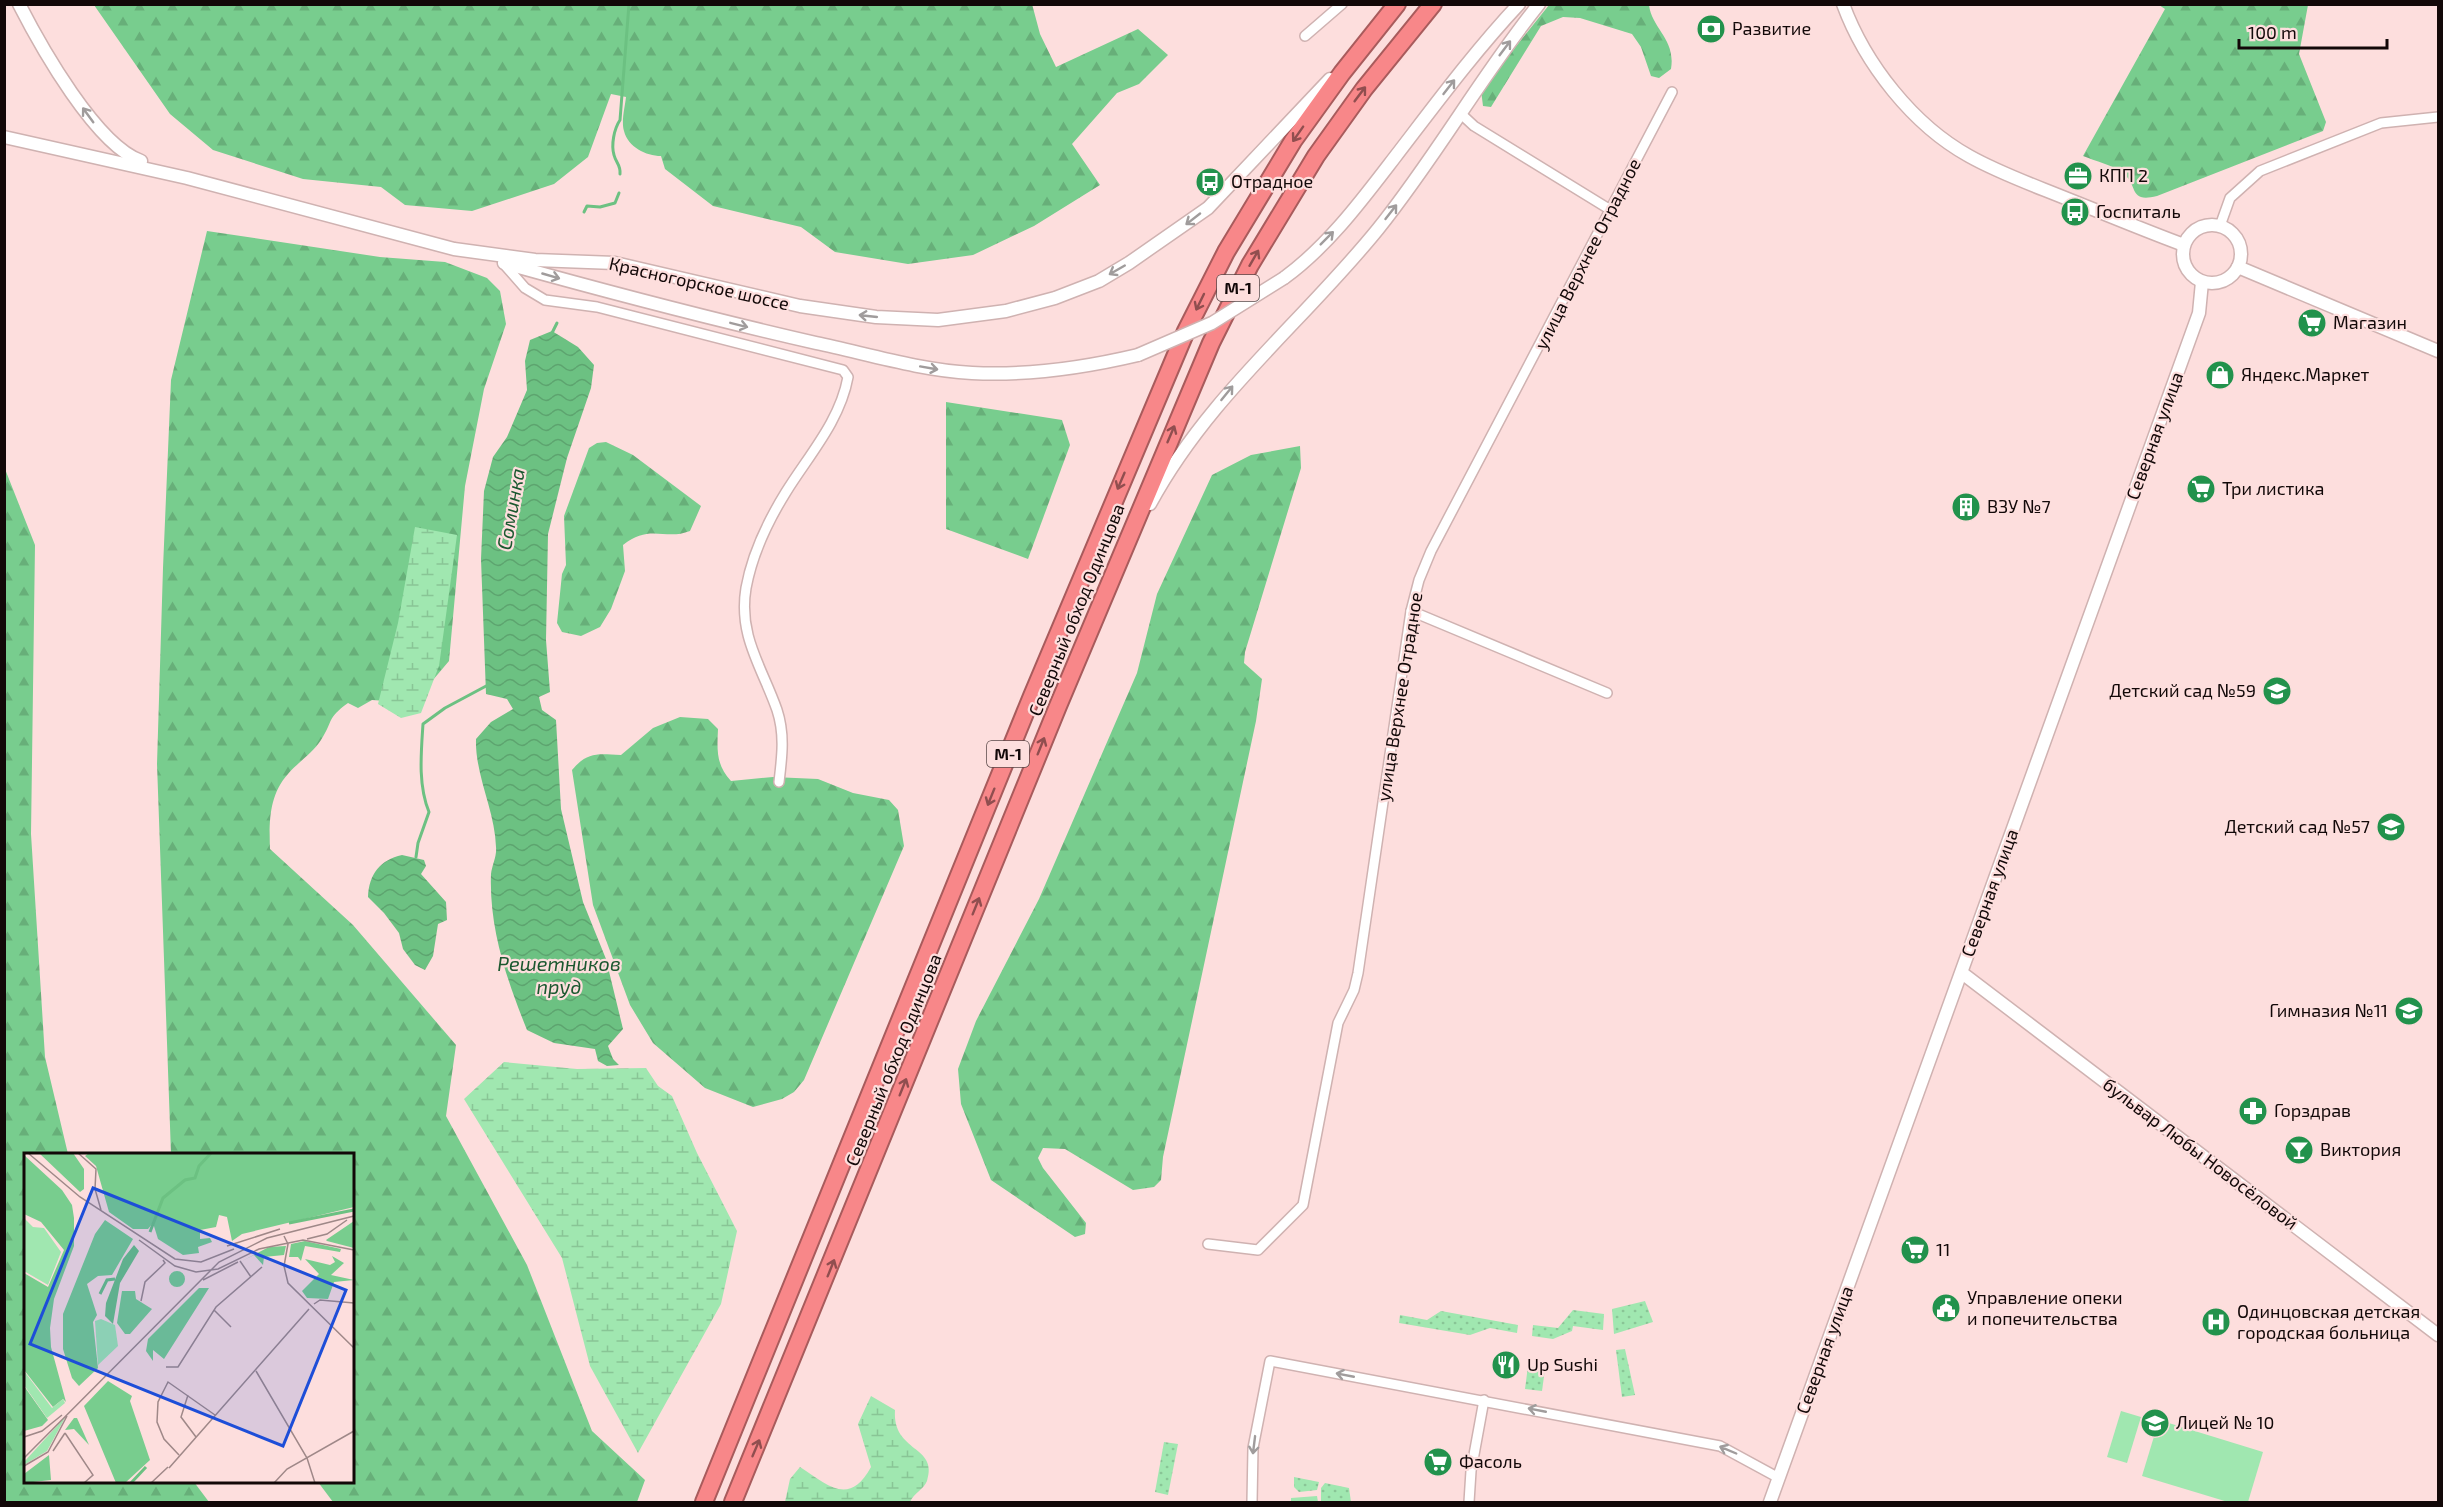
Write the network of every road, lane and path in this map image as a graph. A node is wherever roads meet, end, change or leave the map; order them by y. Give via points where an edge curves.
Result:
1 (19, 4) edge
2 (1342, 4) edge
3 (1397, 4) edge
4 (1433, 4) edge
5 (1519, 4) edge
6 (1539, 4) edge
7 (1843, 4) edge
8 (1305, 36) dead end
9 (1371, 36) junction
10 (1672, 92) dead end
11 (1460, 113) junction
12 (2439, 117) edge
13 (4, 137) edge
14 (111, 144) junction
15 (96, 157) junction
16 (187, 178) junction
17 (1609, 209) junction
18 (2220, 226) junction
19 (2184, 245) junction
20 (454, 249) junction
21 (503, 263) junction
22 (2238, 267) junction
23 (2202, 282) junction
24 (2439, 351) edge
25 (1100, 604) junction
26 (1411, 612) junction
27 (1607, 693) dead end
28 (779, 782) dead end
29 (1962, 974) junction
30 (1208, 1244) dead end
31 (2439, 1335) edge
32 (1484, 1400) junction
33 (1779, 1478) junction
34 (704, 1503) edge
35 (734, 1503) edge
36 (1252, 1503) edge
37 (1468, 1503) edge
38 (1770, 1503) edge

14 -> 1 main road, Красногорское шоссе via 88,117
2 - 8 street
3 - 9 highway, Северный обход Одинцова / М-1
25 -> 4 highway, Северный обход Одинцова / М-1 via 1193,383 1250,265 1328,139
21 -> 5 main road, bridge via 746,327 942,370 997,374 1054,371 1138,355 1239,309 1317,249 1354,209
11 -> 6 main road
7 - 19 main road via 1885,79 1940,136 2005,175
9 -> 20 main road, Красногорское шоссе via 1208,208 1167,239 1114,272 1070,293 1006,311 945,319 894,318 800,306 624,265 535,260
9 -> 34 highway, Северный обход Одинцова / М-1 via 1270,177 1186,331 1028,706
10 - 17 street, улица Верхнее Отрадное
11 - 17 street via 1474,126
25 -> 11 main road via 1152,500 1199,429 1240,377 1377,230
12 - 18 street via 2381,123 2260,171 2230,198
13 - 15 main road, Красногорское шоссе
14 - 15 main road via 104,155
14 - 16 main road, Красногорское шоссе via 128,157
15 - 16 main road, Красногорское шоссе
16 - 20 main road, Красногорское шоссе
17 - 26 street, улица Верхнее Отрадное via 1431,551
18 - 19 main road via 2203,227 2188,237
18 - 22 main road via 2239,242
19 - 23 main road via 2184,263
20 - 21 main road
21 - 28 street via 525,288 545,300 597,307 843,370 848,377 838,411 766,525 747,585 743,611 747,635 777,711 784,745
22 - 23 main road via 2219,283
22 - 24 main road
23 - 29 main road, Северная улица via 2199,312
35 -> 25 highway, Северный обход Одинцова / М-1
26 - 27 street
26 - 30 street, улица Верхнее Отрадное via 1358,973 1338,1023 1303,1205 1258,1250
29 - 31 main road, бульвар Любы Новосёловой
29 - 33 main road, Северная улица
33 -> 32 street via 1720,1446
32 -> 36 street via 1270,1361 1253,1448
32 - 37 street
33 - 38 main road, Северная улица

